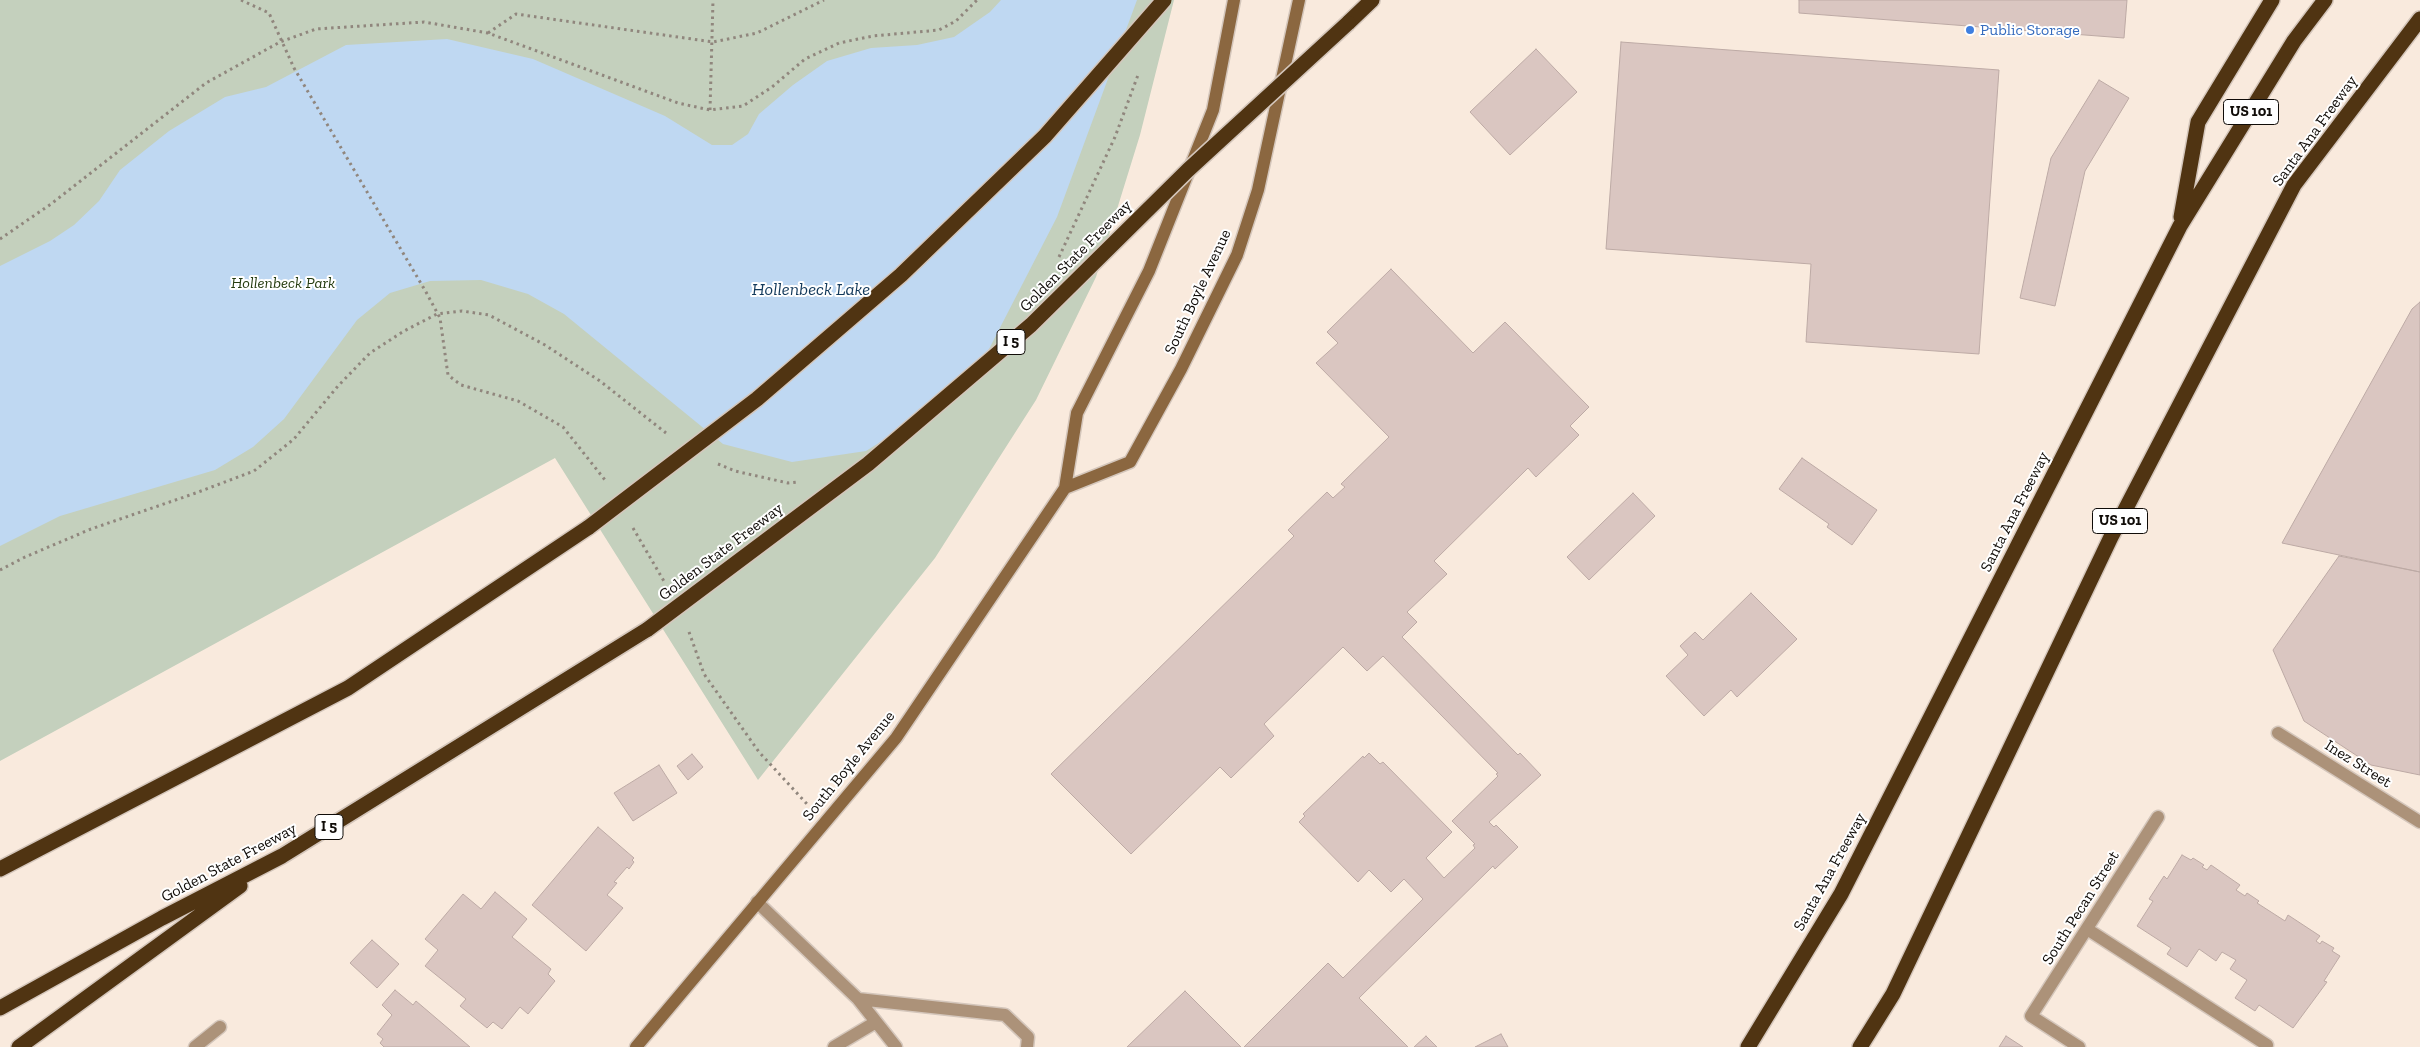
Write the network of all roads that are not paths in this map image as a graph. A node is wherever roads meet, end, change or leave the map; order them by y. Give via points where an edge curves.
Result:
1 (1164, 0) edge
2 (1234, 0) edge
3 (1299, 0) edge
4 (1372, 0) edge
5 (2272, 0) edge
6 (2324, 0) edge
7 (2420, 19) edge
8 (2180, 226) junction
9 (1065, 488) junction
10 (2278, 733) dead end
11 (2158, 817) dead end
12 (2420, 822) edge
13 (282, 856) junction
14 (0, 869) edge
15 (756, 902) junction
16 (2087, 928) junction
17 (858, 999) junction
18 (0, 1008) edge
19 (876, 1022) junction
20 (220, 1027) dead end
21 (19, 1047) edge
22 (196, 1047) edge
23 (636, 1047) edge
24 (834, 1047) edge
25 (896, 1047) edge
26 (1027, 1047) edge
27 (1748, 1047) edge
28 (1860, 1047) edge
29 (2079, 1047) edge
30 (2266, 1047) edge

1 - 14 highway, bridge via 1045,136 901,275 758,399 589,526 348,688
2 - 9 main road, South Boyle Avenue via 1213,110 1149,271 1077,413
3 - 9 main road, South Boyle Avenue via 1258,190 1232,263 1181,369 1130,462
4 - 13 highway, Golden State Freeway / I 5, bridge via 1188,170 1031,325 868,464 648,629
5 - 8 highway via 2198,122
6 - 8 highway, Santa Ana Freeway / US 101 via 2294,41
7 - 28 highway, Santa Ana Freeway / US 101 via 2294,185 2111,537 1893,994
8 - 27 highway, Santa Ana Freeway / US 101 via 1841,894
9 - 15 main road, South Boyle Avenue via 896,738
10 - 12 street, Inez Street
11 - 16 street, South Pecan Street
13 - 18 highway, Golden State Freeway / I 5
13 - 21 highway
15 - 17 street
15 - 23 main road, South Boyle Avenue
16 - 29 street, South Pecan Street via 2032,1016
16 - 30 street
17 - 19 street
17 - 26 street via 1005,1015 1028,1037
19 - 24 street
19 - 25 street
20 - 22 street

